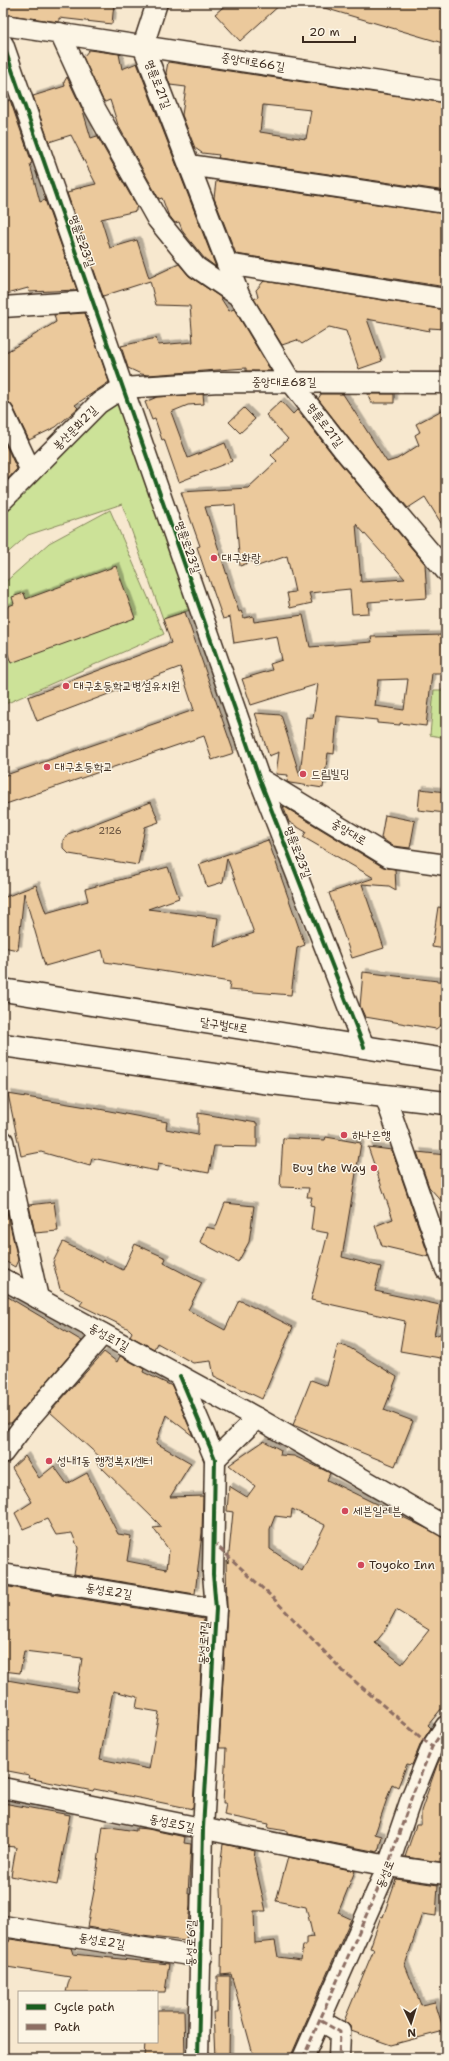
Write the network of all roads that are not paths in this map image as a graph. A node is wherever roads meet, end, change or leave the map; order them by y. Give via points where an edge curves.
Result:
1 (157, 3) edge
2 (3, 25) edge
3 (60, 33) junction
4 (143, 46) junction
5 (4, 48) edge
6 (446, 92) edge
7 (189, 165) junction
8 (446, 202) edge
9 (227, 264) junction
10 (240, 298) junction
11 (446, 299) edge
12 (92, 301) junction
13 (3, 307) edge
14 (291, 382) junction
15 (446, 383) edge
16 (122, 388) junction
17 (3, 412) edge
18 (31, 471) junction
19 (3, 500) edge
20 (446, 571) edge
21 (259, 778) junction
22 (446, 865) edge
23 (3, 990) edge
24 (3, 1045) edge
25 (364, 1048) junction
26 (441, 1055) edge
27 (385, 1096) junction
28 (446, 1103) edge
29 (3, 1141) edge
30 (446, 1270) edge
31 (3, 1279) edge
32 (38, 1298) junction
33 (103, 1334) junction
34 (180, 1376) junction
35 (257, 1418) junction
36 (7, 1443) edge
37 (215, 1459) junction
38 (446, 1527) edge
39 (3, 1574) edge
40 (216, 1609) junction
41 (446, 1726) edge
42 (3, 1788) edge
43 (203, 1829) junction
44 (388, 1866) junction
45 (446, 1874) edge
46 (3, 1926) edge
47 (202, 1957) junction
48 (321, 2021) junction
49 (198, 2058) edge
50 (303, 2058) edge
51 (339, 2058) edge

1 - 4 street, 명륜로21길
2 - 3 street, 중앙대로66길
3 - 4 street, 중앙대로66길
3 - 10 street via 92,103 157,219 196,267
4 - 6 street, 중앙대로66길
4 - 7 street, 명륜로21길
5 - 12 street, 명륜로23길
7 - 8 street
7 - 9 street, 명륜로21길
9 - 10 street, 명륜로21길
9 - 11 street
10 - 14 street, 명륜로21길
12 - 13 street
12 - 16 street, 명륜로23길
14 - 15 street, 중앙대로68길
14 - 16 street, 중앙대로68길 via 219,382
14 - 20 street, 명륜로21길 via 342,448
16 - 18 street, 봉산문화2길 via 99,403
16 - 21 street, 명륜로23길
17 - 18 street
18 - 19 street, 봉산문화2길
21 - 22 street, 중앙대로 via 389,857
21 - 25 street, 명륜로23길
23 - 25 main road, 달구벌대로
24 - 27 main road via 263,1082
25 - 26 main road, 달구벌대로
27 - 28 main road
27 - 30 street
29 - 32 street
31 - 32 street, 동성로1길
32 - 33 street, 동성로1길
33 - 34 street, 동성로1길
33 - 36 street
34 - 35 street, 동성로1길
34 - 37 street
35 - 37 street
35 - 38 street, 동성로1길
37 - 40 street, 동성로1길 via 212,1566
39 - 40 street, 동성로2길
40 - 43 street, 동성로1길
41 - 44 street, 동성로 via 426,1761
42 - 43 street, 동성로5길
43 - 44 street, 동성로5길
43 - 47 street, 동성로6길
44 - 45 street
44 - 48 street, 동성로
46 - 47 street, 동성로2길
47 - 49 street, 동성로6길
48 - 50 street, 동성로
48 - 51 street via 340,2032

